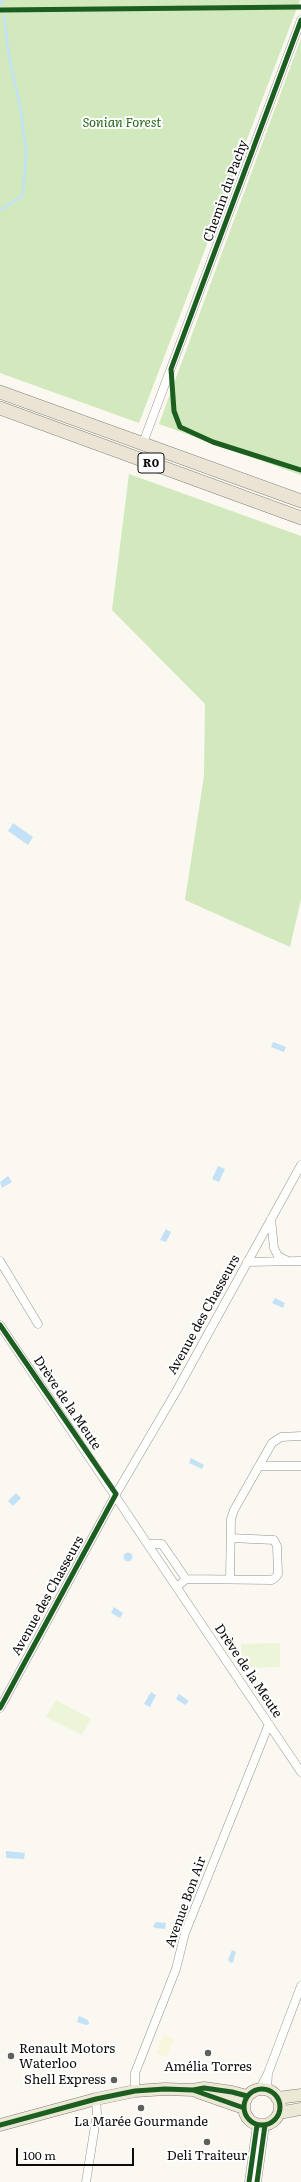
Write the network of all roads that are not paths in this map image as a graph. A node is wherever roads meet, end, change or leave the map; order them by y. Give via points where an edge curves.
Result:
1 (301, 20) edge
2 (0, 392) edge
3 (0, 408) edge
4 (144, 443) junction
5 (301, 501) edge
6 (301, 518) edge
7 (301, 1165) edge
8 (271, 1219) junction
9 (0, 1261) edge
10 (287, 1261) junction
11 (301, 1261) edge
12 (247, 1262) junction
13 (38, 1324) dead end
14 (0, 1325) edge
15 (301, 1436) edge
16 (259, 1466) junction
17 (301, 1466) edge
18 (116, 1494) junction
19 (231, 1538) junction
20 (148, 1544) junction
21 (186, 1579) junction
22 (230, 1579) junction
23 (178, 1586) junction
24 (0, 1708) edge
25 (269, 1724) junction
26 (301, 1772) edge
27 (301, 1986) edge
28 (264, 2089) junction
29 (193, 2090) junction
30 (135, 2091) junction
31 (301, 2095) edge
32 (247, 2096) junction
33 (277, 2098) junction
34 (96, 2099) junction
35 (244, 2108) junction
36 (301, 2109) edge
37 (278, 2113) junction
38 (0, 2125) edge
39 (261, 2125) junction
40 (86, 2182) edge
41 (249, 2182) edge
42 (257, 2182) edge

1 - 4 street, Chemin du Pachy
2 - 4 highway, R0
3 - 6 highway, R0
4 - 5 highway, R0
7 - 8 street, Avenue des Chasseurs
8 - 10 street via 274,1248 278,1256
8 - 12 street, Avenue des Chasseurs
9 - 13 street
10 - 11 street
10 - 12 street
12 - 18 street, Avenue des Chasseurs
14 - 18 street, Drève de la Meute
15 - 16 street via 276,1438
16 - 17 street
16 - 19 street via 234,1510 231,1519
18 - 20 street, Drève de la Meute
18 - 24 street, Avenue des Chasseurs
19 - 22 street
19 - 22 street via 274,1540 277,1546 278,1574 272,1580
20 - 21 street via 162,1544
20 - 23 street, Drève de la Meute
21 - 22 street
21 - 23 street
23 - 25 street, Drève de la Meute
25 - 26 street, Drève de la Meute
25 - 30 street, Avenue Bon Air via 185,1933 176,1969 135,2073
27 - 28 street
28 - 32 main road via 253,2091
28 - 33 main road
29 - 30 main road
29 - 32 main road via 204,2088
29 - 35 main road
30 - 34 main road
31 - 33 main road
32 - 35 main road
33 - 37 main road
34 - 38 main road
34 - 40 street via 97,2113
35 - 39 main road via 248,2118
36 - 37 main road
37 - 39 main road via 273,2121
39 - 41 street
39 - 42 street

